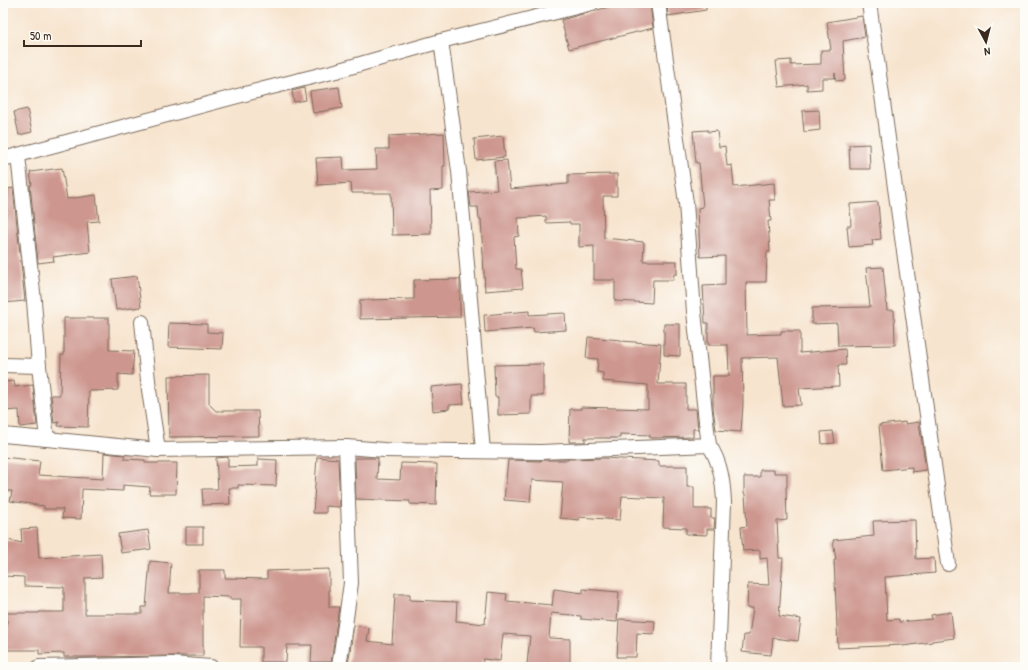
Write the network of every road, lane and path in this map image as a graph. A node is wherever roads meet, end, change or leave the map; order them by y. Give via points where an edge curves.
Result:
1 (592, 3) edge
2 (658, 3) edge
3 (869, 3) edge
4 (570, 6) edge
5 (441, 42) junction
6 (18, 156) junction
7 (3, 160) edge
8 (142, 322) dead end
9 (3, 365) edge
10 (39, 366) junction
11 (3, 435) edge
12 (47, 439) junction
13 (709, 445) junction
14 (346, 447) junction
15 (158, 450) junction
16 (483, 451) junction
17 (948, 564) dead end
18 (39, 667) edge
19 (211, 667) edge
20 (339, 667) edge
21 (718, 667) edge

1 - 4 street
2 - 13 street via 686,203 694,312
3 - 17 street
4 - 5 street
5 - 6 street
5 - 16 street via 459,171
6 - 7 street
6 - 10 street
8 - 15 street
9 - 10 street
10 - 12 street
11 - 12 street
12 - 15 street
13 - 16 street via 541,452
13 - 21 street via 723,479 724,502
14 - 15 street
14 - 16 street
14 - 20 street via 351,583
18 - 19 street via 172,664

